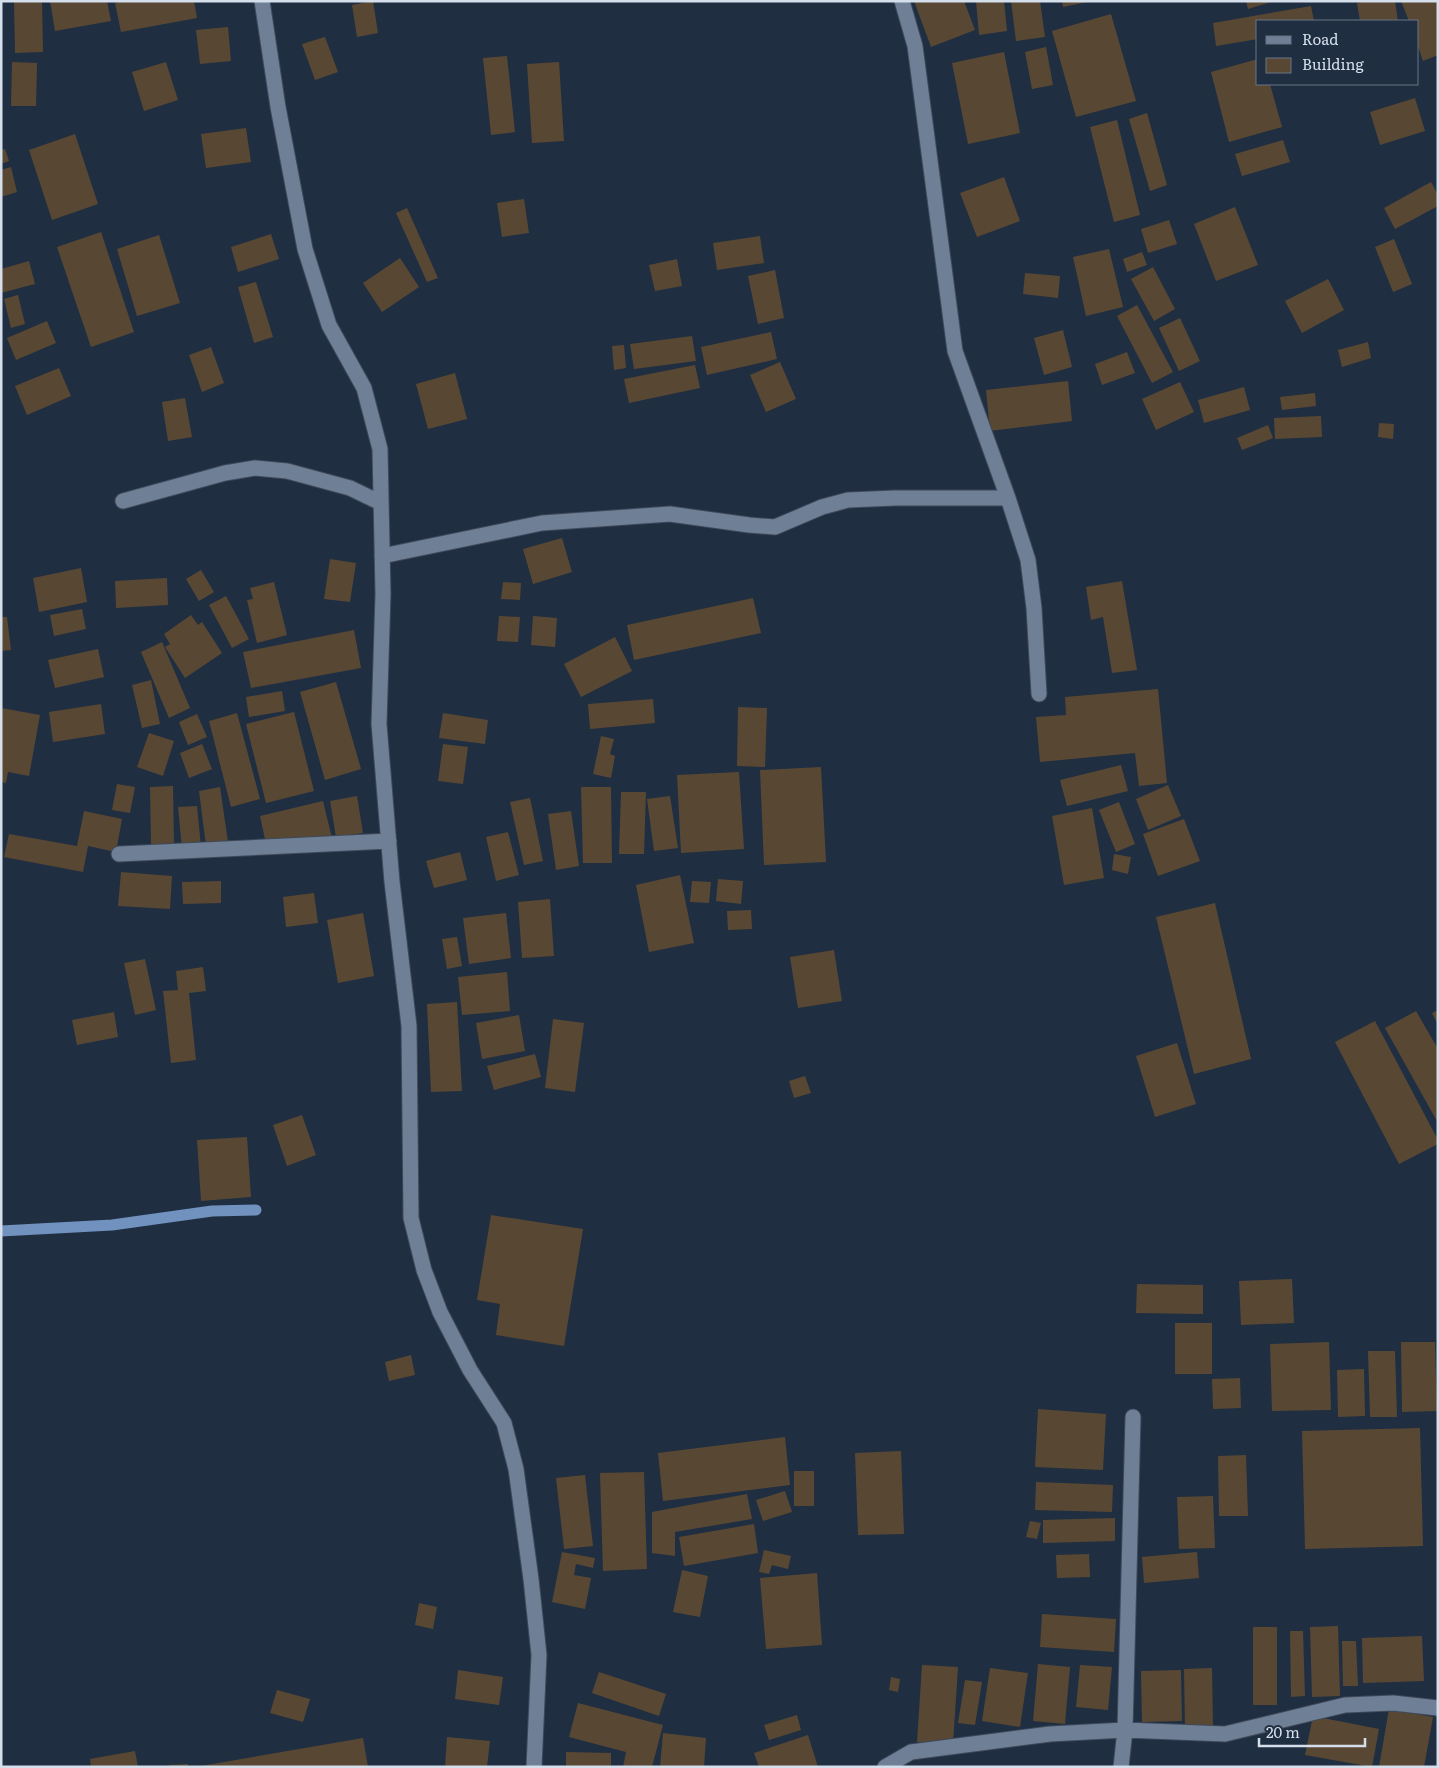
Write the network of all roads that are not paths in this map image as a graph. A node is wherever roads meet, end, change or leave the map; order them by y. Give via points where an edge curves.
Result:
1 (262, 1) edge
2 (902, 1) edge
3 (1008, 498) junction
4 (123, 501) dead end
5 (379, 502) junction
6 (382, 556) junction
7 (1040, 694) dead end
8 (388, 841) junction
9 (118, 854) dead end
10 (1133, 1417) dead end
11 (1438, 1708) edge
12 (1125, 1730) junction
13 (534, 1767) edge
14 (885, 1767) edge
15 (1121, 1767) edge

1 - 5 street via 305,249 329,325 364,388 380,449
2 - 3 street via 915,46 955,351
3 - 6 street via 848,500 775,527 670,514 542,522
3 - 7 street via 1028,560
4 - 5 street via 255,468 287,471 350,488
5 - 6 street
6 - 8 street via 379,724
8 - 9 street
8 - 13 street via 409,1026 411,1218 424,1270 440,1312 470,1370 504,1423 516,1469 538,1655
10 - 12 street
11 - 12 street via 1393,1703 1345,1706 1225,1734
12 - 14 street via 1050,1734 912,1752
12 - 15 street

